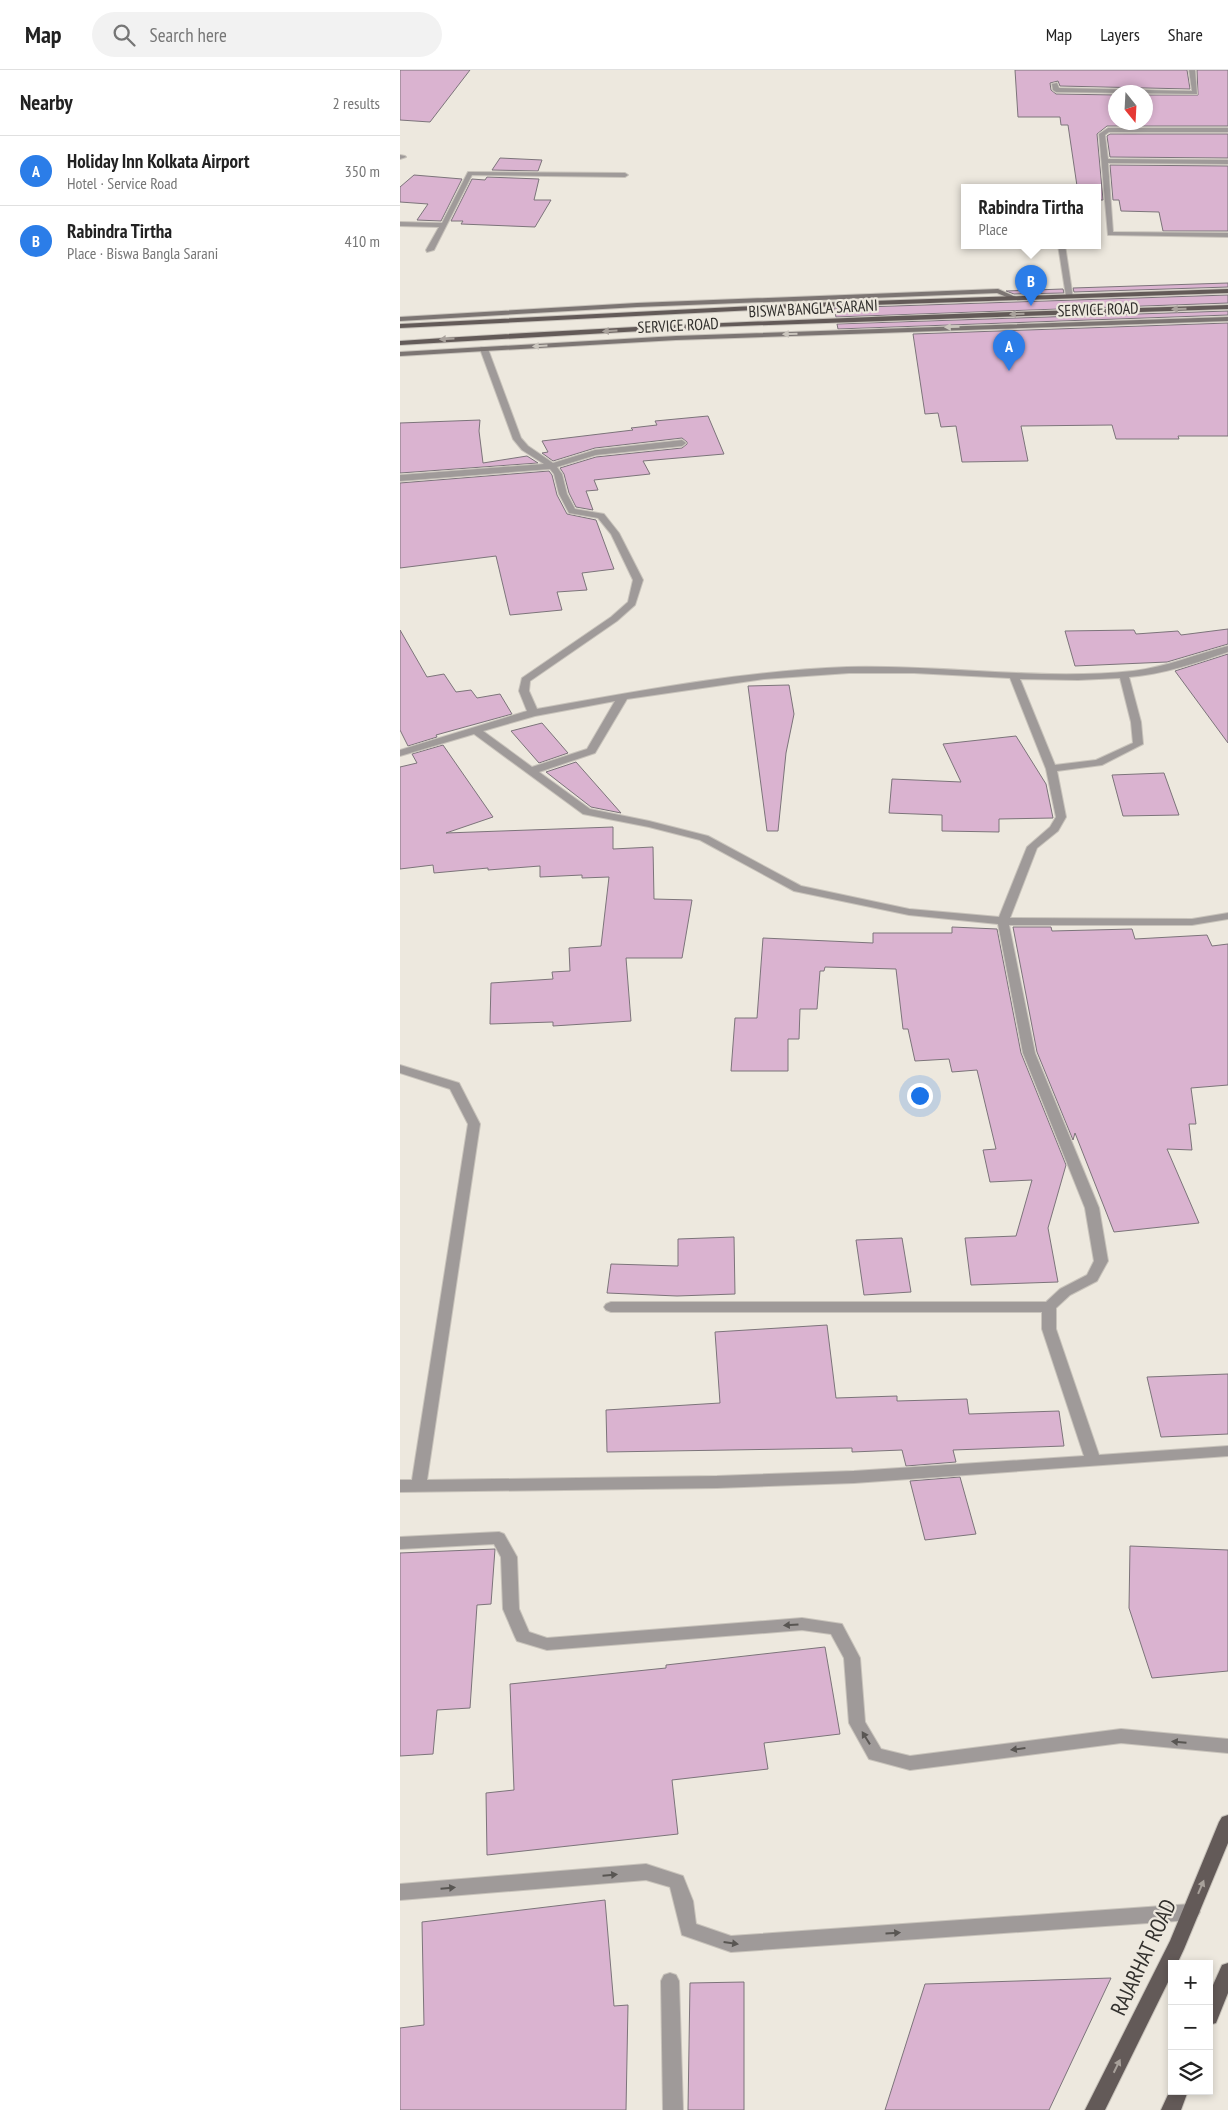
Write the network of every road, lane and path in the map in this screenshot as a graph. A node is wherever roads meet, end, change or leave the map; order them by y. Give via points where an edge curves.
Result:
1 (1192, 70) edge
2 (1054, 84) dead end
3 (1228, 130) edge
4 (1105, 161) junction
5 (1228, 162) edge
6 (625, 176) dead end
7 (400, 224) edge
8 (444, 225) junction
9 (1228, 235) edge
10 (1062, 249) edge
11 (430, 250) dead end
12 (1228, 291) edge
13 (1070, 296) junction
14 (806, 298) junction
15 (1014, 298) junction
16 (812, 305) junction
17 (1228, 307) edge
18 (400, 318) edge
19 (467, 318) junction
20 (1228, 318) edge
21 (400, 326) edge
22 (400, 343) edge
23 (484, 349) junction
24 (400, 354) edge
25 (682, 443) dead end
26 (552, 466) junction
27 (400, 478) edge
28 (1228, 649) edge
29 (1124, 675) junction
30 (1014, 676) junction
31 (623, 696) junction
32 (533, 713) junction
33 (474, 730) junction
34 (400, 754) edge
35 (1051, 769) junction
36 (531, 771) junction
37 (1228, 916) edge
38 (1003, 921) junction
39 (400, 1069) edge
40 (611, 1306) dead end
41 (1048, 1307) junction
42 (1228, 1451) edge
43 (1093, 1459) junction
44 (400, 1486) edge
45 (419, 1486) junction
46 (400, 1543) edge
47 (1228, 1746) edge
48 (1228, 1822) edge
49 (400, 1892) edge
50 (1191, 1912) junction
51 (1228, 1971) edge
52 (670, 1981) dead end
53 (1213, 2007) edge
54 (1177, 2095) edge
55 (673, 2110) edge
56 (1095, 2110) edge
57 (1171, 2110) edge

1 - 2 street via 1195,93 1056,90
3 - 4 street via 1108,130 1102,134
4 - 5 street
4 - 9 street via 1110,234
6 - 8 street via 470,173
7 - 8 street
8 - 11 street
10 - 13 street
12 - 13 main road, BISWA BANGLA SARANI
13 - 15 main road, BISWA BANGLA SARANI
14 - 15 street via 998,291
14 - 16 main road
14 - 19 street
15 - 16 main road, BISWA BANGLA SARANI
16 - 19 main road, BISWA BANGLA SARANI
17 -> 22 main road, BISWA BANGLA SARANI via 868,319
18 - 19 street
19 - 21 main road, BISWA BANGLA SARANI
20 -> 23 street, SERVICE ROAD
23 - 24 street, SERVICE ROAD
23 - 26 street via 517,439
25 - 26 street via 595,453
26 - 27 street
26 - 32 street via 572,510 601,516 615,533 638,580 632,603 614,619 524,680 524,691
28 - 29 street via 1164,669
29 - 30 street
29 - 35 street via 1138,744 1098,763
30 - 31 street via 935,670 848,670 698,684
30 - 35 street
31 - 32 street
31 - 36 street via 591,752
32 - 33 street
33 - 34 street
33 - 36 street
35 - 38 street via 1061,817 1054,829 1032,847
36 - 38 street via 587,812 704,838 798,889 909,912
37 - 38 street via 1192,922
38 - 41 street via 1029,1053 1092,1208 1101,1261 1092,1278 1066,1292
39 - 45 street via 455,1086 474,1124
40 - 41 street
41 - 43 street via 1049,1329
42 - 43 street
43 - 45 street via 854,1477
44 - 45 street
47 -> 46 street via 1121,1736 910,1763 875,1754 857,1723 852,1658 836,1628 802,1624 547,1644 523,1637 511,1609 509,1557 499,1538
50 -> 48 main road, RAJARHAT ROAD
49 -> 50 street via 646,1872 677,1882 688,1929 731,1944
56 -> 50 main road, RAJARHAT ROAD
51 - 53 main road
52 - 55 street
54 - 57 main road

